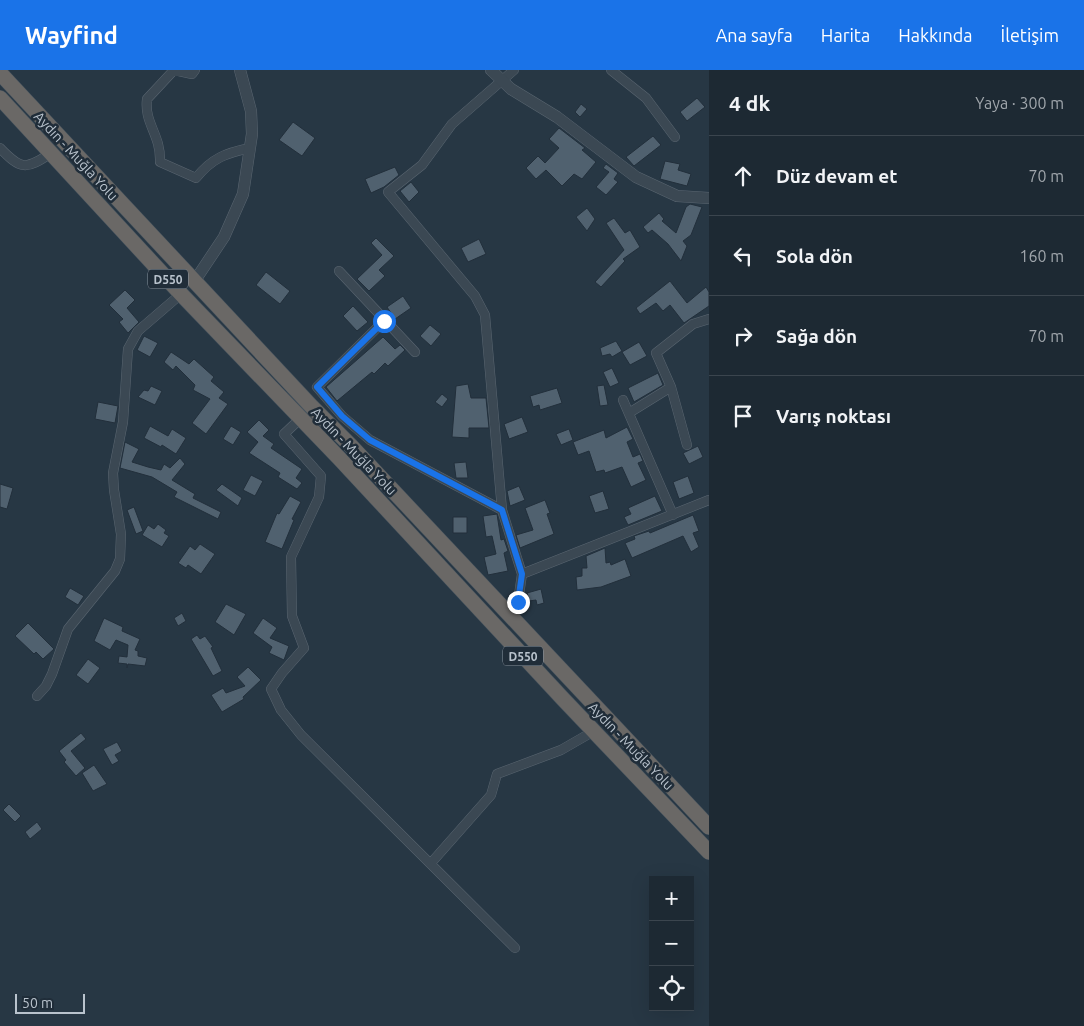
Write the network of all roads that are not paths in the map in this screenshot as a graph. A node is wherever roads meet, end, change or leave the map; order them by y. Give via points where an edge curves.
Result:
1 (195, 70) edge
2 (239, 70) edge
3 (491, 70) edge
4 (514, 70) edge
5 (611, 70) edge
6 (0, 73) edge
7 (502, 82) junction
8 (0, 98) edge
9 (675, 137) dead end
10 (0, 148) edge
11 (250, 148) junction
12 (51, 153) junction
13 (709, 198) edge
14 (339, 271) dead end
15 (194, 282) junction
16 (181, 294) junction
17 (709, 318) edge
18 (384, 321) junction
19 (415, 352) dead end
20 (671, 387) junction
21 (623, 400) dead end
22 (628, 414) junction
23 (301, 418) junction
24 (688, 446) dead end
25 (709, 500) edge
26 (502, 510) junction
27 (673, 515) junction
28 (522, 574) junction
29 (506, 612) junction
30 (37, 696) dead end
31 (594, 731) junction
32 (709, 828) edge
33 (709, 852) edge
34 (431, 863) junction
35 (515, 948) dead end

1 - 11 street via 192,74 174,70 147,98 147,114 159,142 160,162 196,178 210,161
2 - 11 street via 252,121
3 - 7 street
4 - 7 street
5 - 9 street via 646,98
6 - 15 highway, Aydın - Muğla Yolu / D550
7 - 13 street via 557,117 626,171 653,187 677,196
7 - 26 street via 452,124 422,164 388,192 474,296 485,315
8 - 12 highway, Aydın - Muğla Yolu / D550
10 - 12 street via 17,164 26,166
11 - 15 street via 243,194 234,220
12 - 16 highway, Aydın - Muğla Yolu / D550
14 - 18 street
15 - 16 highway
15 - 29 highway, Aydın - Muğla Yolu / D550
16 - 23 highway, Aydın - Muğla Yolu / D550
16 - 30 street via 138,331 128,350 123,422 113,473 122,534 120,559 115,571 68,628 52,674
17 - 20 street via 693,324 656,353
18 - 19 street
18 - 26 street via 317,387 342,416 370,440
20 - 22 street
20 - 24 street
21 - 22 street
22 - 27 street
23 - 31 highway, Aydın - Muğla Yolu / D550
23 - 34 street via 284,434 321,476 319,496 291,557 292,616 304,648 271,690 281,710 301,735
25 - 27 street
26 - 28 street
27 - 28 street
28 - 29 street via 518,602
29 - 32 highway, Aydın - Muğla Yolu / D550
31 - 33 highway, Aydın - Muğla Yolu / D550
31 - 34 street via 561,750 497,774 491,795
34 - 35 street

